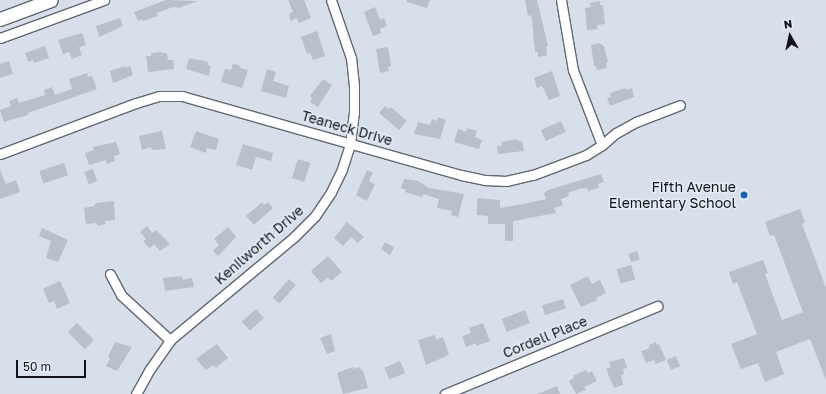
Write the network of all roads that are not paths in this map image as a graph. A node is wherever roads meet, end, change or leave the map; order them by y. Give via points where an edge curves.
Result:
1 (51, 0) edge
2 (104, 0) edge
3 (331, 0) edge
4 (561, 0) edge
5 (0, 19) edge
6 (0, 38) edge
7 (680, 106) dead end
8 (350, 144) junction
9 (602, 145) junction
10 (0, 154) edge
11 (110, 274) dead end
12 (657, 306) dead end
13 (170, 340) junction
14 (136, 394) edge
15 (445, 394) edge

1 - 5 main road
2 - 6 street
3 - 8 street, Kenilworth Drive via 351,58 354,100
4 - 9 street via 573,70
7 - 9 street, Teaneck Drive via 636,122 616,133
8 - 9 street, Teaneck Drive via 461,175 506,182 560,166
8 - 10 street, Teaneck Drive via 182,96 159,96
8 - 13 street, Kenilworth Drive via 331,192 315,216 294,237
11 - 13 street via 121,294
12 - 15 street, Cordell Place
13 - 14 street, Kenilworth Drive

